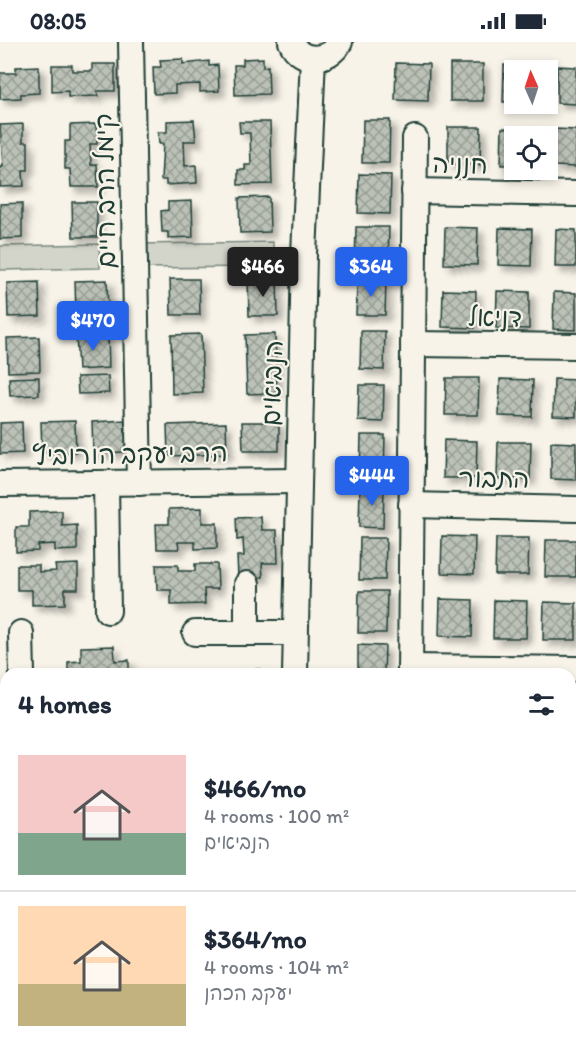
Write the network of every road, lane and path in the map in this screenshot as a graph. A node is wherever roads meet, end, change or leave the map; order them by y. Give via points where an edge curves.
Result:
1 (131, 42) edge
2 (291, 42) edge
3 (340, 42) edge
4 (314, 58) junction
5 (415, 138) dead end
6 (414, 191) junction
7 (576, 194) edge
8 (413, 344) junction
9 (576, 346) edge
10 (298, 481) junction
11 (106, 483) junction
12 (139, 483) junction
13 (0, 484) edge
14 (411, 505) junction
15 (576, 508) edge
16 (247, 584) dead end
17 (108, 611) dead end
18 (21, 633) dead end
19 (195, 633) dead end
20 (247, 633) junction
21 (295, 633) junction
22 (22, 668) edge
23 (295, 668) edge
24 (410, 668) edge

1 - 12 street, קימל הרב חיים
2 - 4 street via 299,52
3 - 4 street via 328,55
4 - 10 street, הנביאים
5 - 6 street
6 - 7 street, חנניה
6 - 8 street
8 - 9 street, דניאל
8 - 14 street
10 - 12 street, הרב יעקב הורוביץ
10 - 21 street, הנביאים
11 - 12 street, הרב יעקב הורוביץ
11 - 13 street, הרב יעקב הורוביץ
11 - 17 street
14 - 15 street, התבור
14 - 24 street
16 - 20 street
18 - 22 street
19 - 20 street
20 - 21 street
21 - 23 street, הנביאים

